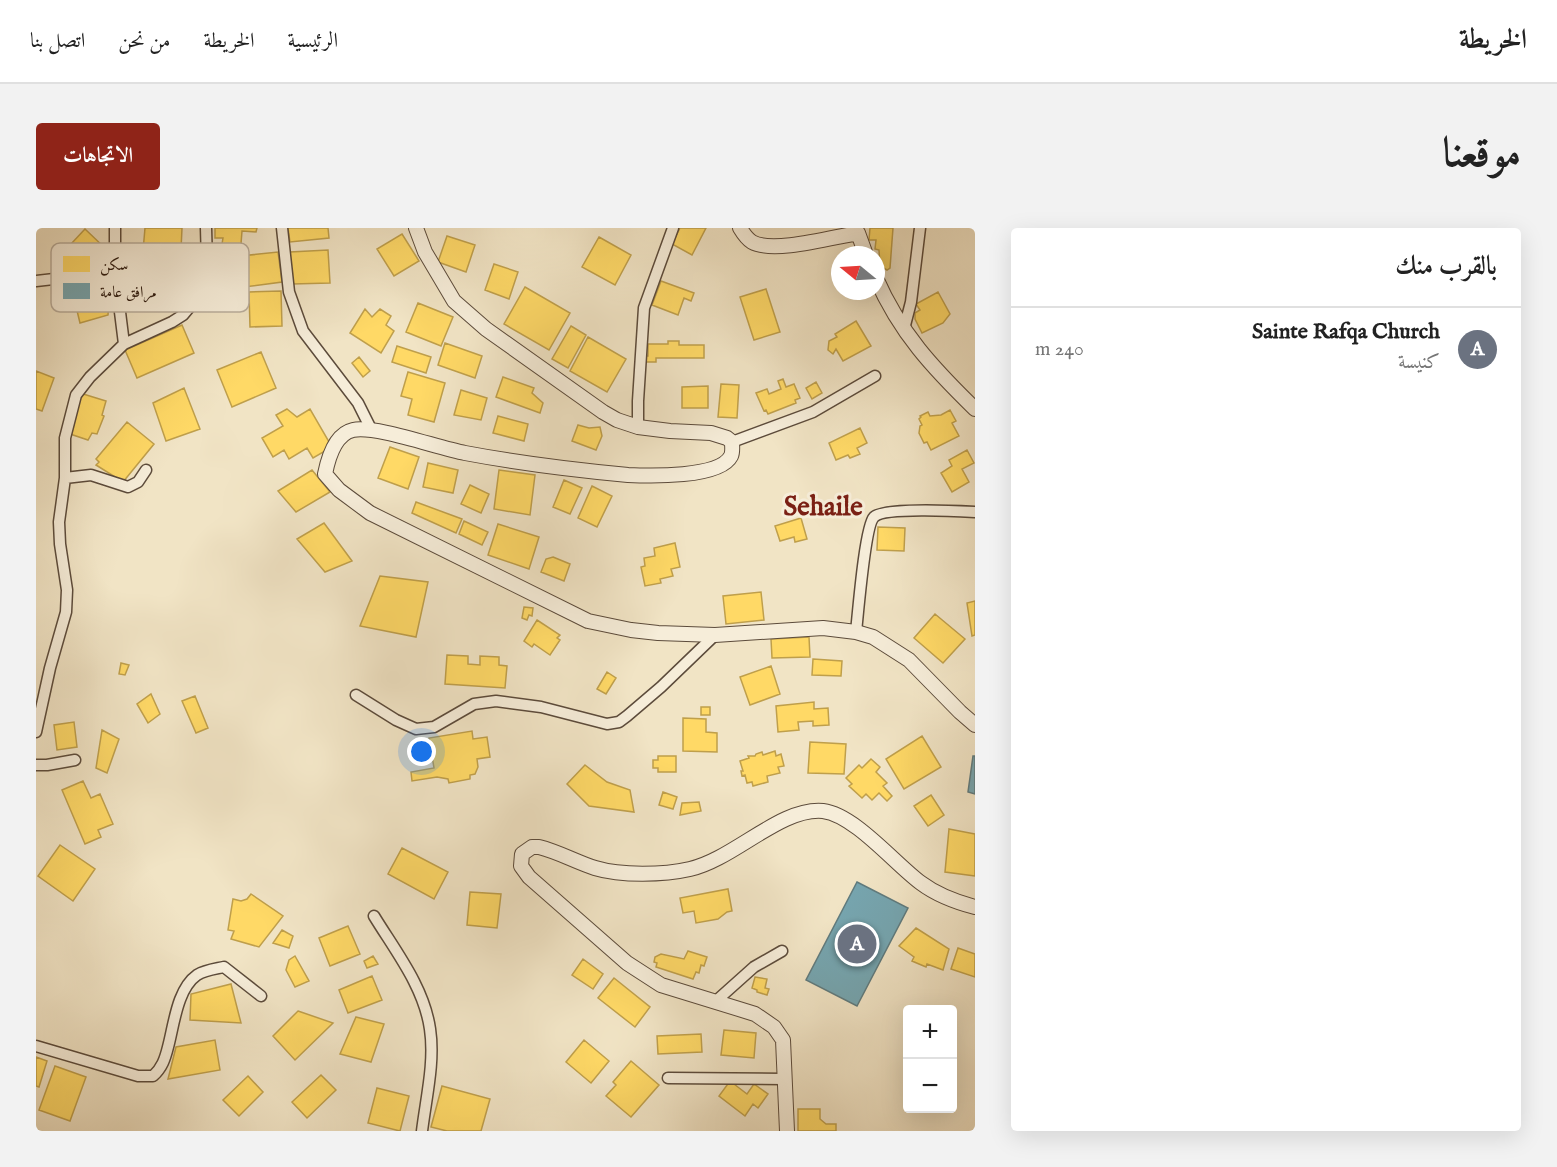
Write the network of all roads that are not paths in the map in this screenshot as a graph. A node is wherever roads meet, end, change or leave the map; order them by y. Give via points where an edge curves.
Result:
1 (116, 228) edge
2 (206, 228) edge
3 (282, 228) edge
4 (416, 228) edge
5 (673, 228) edge
6 (740, 228) edge
7 (920, 228) edge
8 (858, 230) edge
9 (116, 243) edge
10 (206, 243) edge
11 (863, 246) edge
12 (51, 279) edge
13 (36, 281) edge
14 (885, 297) edge
15 (120, 312) edge
16 (186, 312) edge
17 (904, 329) junction
18 (124, 344) junction
19 (875, 376) dead end
20 (975, 409) edge
21 (638, 426) junction
22 (372, 430) junction
23 (732, 442) junction
24 (146, 470) dead end
25 (65, 478) junction
26 (975, 512) edge
27 (856, 632) junction
28 (715, 635) junction
29 (356, 695) dead end
30 (975, 725) edge
31 (36, 732) edge
32 (75, 760) dead end
33 (36, 765) edge
34 (975, 907) edge
35 (374, 916) dead end
36 (782, 951) dead end
37 (261, 996) dead end
38 (716, 1002) junction
39 (36, 1047) edge
40 (668, 1078) dead end
41 (784, 1079) junction
42 (422, 1131) edge
43 (787, 1131) edge

1 - 9 street
2 - 10 street
3 - 22 street via 289,292 303,331 358,403
4 - 21 street via 428,259 454,301 603,412
5 - 21 street via 644,308
6 - 8 street via 751,242 780,247
7 - 17 street
8 - 11 street
12 - 13 street
14 - 17 street
15 - 18 street
16 - 18 street
17 - 20 street via 934,368
18 - 25 street via 76,395 65,438
19 - 23 street via 813,412
21 - 23 street via 711,433
22 - 23 street via 482,456 651,476 715,468 731,457
22 - 28 street via 344,434 328,457 325,474 370,513 588,621 631,630
24 - 25 street via 128,488 91,476
25 - 31 street via 58,522 67,606
26 - 27 street via 900,511 874,517 866,542
27 - 28 street via 823,628
27 - 30 street via 873,637 909,660
28 - 29 street via 644,702 613,723 496,701 474,704 434,727 416,729
32 - 33 street
34 - 38 street via 957,903 928,888 870,838 836,814 824,812 800,813 717,859 690,869 624,873 597,869 540,847 522,854 520,866 529,877 627,963 661,985
35 - 42 street via 415,982 431,1030 431,1065
36 - 38 street via 754,967
37 - 39 street via 224,967 198,974 182,994 164,1063 153,1076 138,1076
38 - 41 street via 755,1014 774,1027 783,1040
40 - 41 street
41 - 43 street

